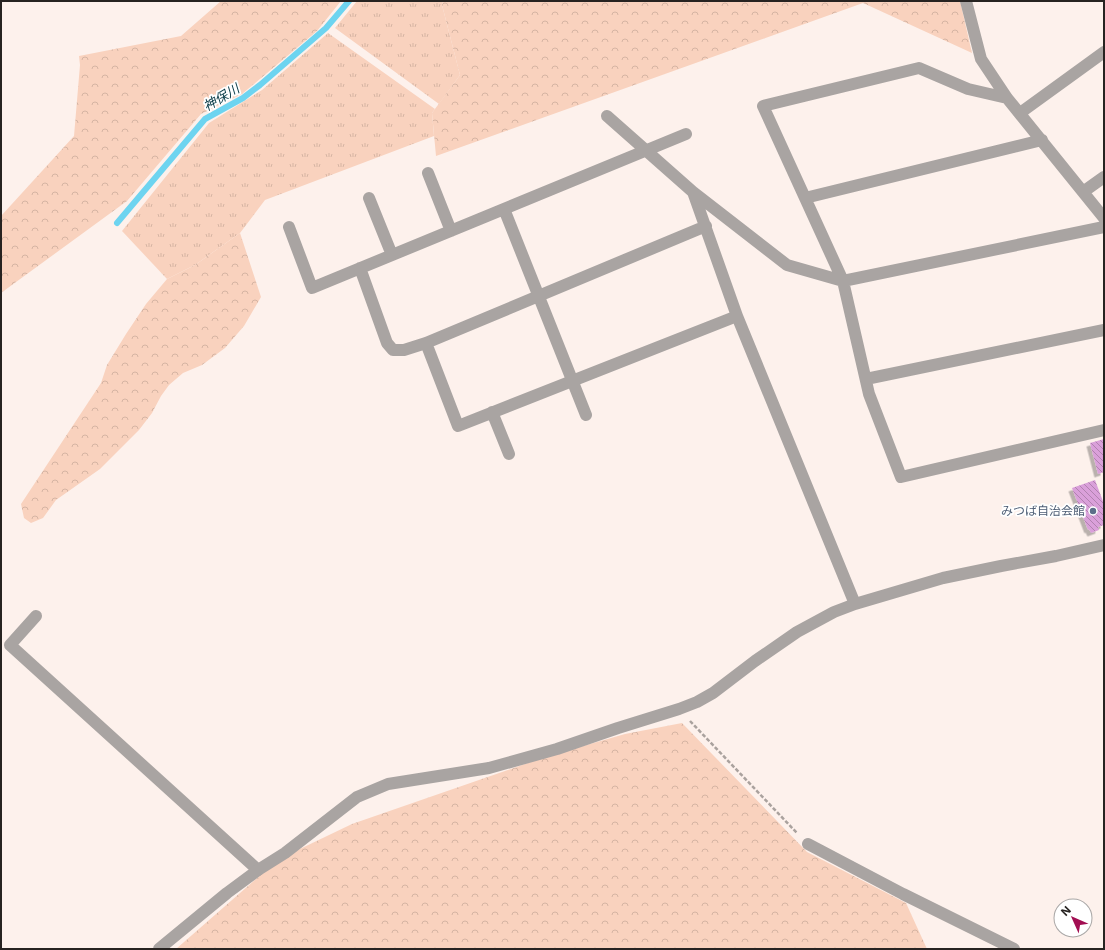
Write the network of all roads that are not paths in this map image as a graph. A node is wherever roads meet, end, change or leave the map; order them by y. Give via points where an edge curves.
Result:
1 (966, 1) edge
2 (1104, 52) edge
3 (1007, 98) junction
4 (1020, 112) junction
5 (607, 116) dead end
6 (686, 134) dead end
7 (1042, 140) junction
8 (647, 151) junction
9 (428, 173) dead end
10 (1104, 177) edge
11 (693, 192) junction
12 (1083, 192) junction
13 (369, 198) dead end
14 (805, 198) junction
15 (504, 209) junction
16 (1104, 218) edge
17 (706, 226) junction
18 (289, 227) dead end
19 (1104, 227) edge
20 (451, 231) junction
21 (392, 255) junction
22 (360, 268) junction
23 (843, 281) junction
24 (539, 296) junction
25 (737, 316) junction
26 (1104, 330) edge
27 (426, 343) junction
28 (866, 379) junction
29 (572, 380) junction
30 (492, 412) junction
31 (586, 415) dead end
32 (1104, 430) edge
33 (509, 454) dead end
34 (1104, 545) edge
35 (854, 604) junction
36 (36, 616) dead end
37 (808, 844) road end
38 (258, 870) junction
39 (158, 949) edge
40 (1014, 949) edge

1 - 3 street via 981,59
2 - 4 street
3 - 4 street
3 - 14 street via 968,89 919,68 763,106
4 - 7 street
5 - 8 street
6 - 8 street
7 - 12 street
7 - 14 street
8 - 11 street
8 - 15 street
9 - 20 street
10 - 12 street
11 - 17 street
11 - 23 street via 787,265
12 - 16 street
13 - 21 street
14 - 23 street
15 - 20 street
15 - 24 street
17 - 24 street
17 - 25 street
18 - 22 street via 312,288
19 - 23 street
20 - 21 street
21 - 22 street
22 - 27 street via 387,343 394,350 404,350
23 - 28 street
24 - 27 street
24 - 29 street
25 - 29 street
25 - 35 street
26 - 28 street
27 - 30 street via 458,426
28 - 32 street via 869,394 901,477
29 - 30 street
29 - 31 street
30 - 33 street
34 - 35 street via 943,578
35 - 38 street via 797,632 713,693 679,709 557,749 489,768 388,784 357,797 285,853
36 - 38 street via 10,645
37 - 40 street
38 - 39 street

